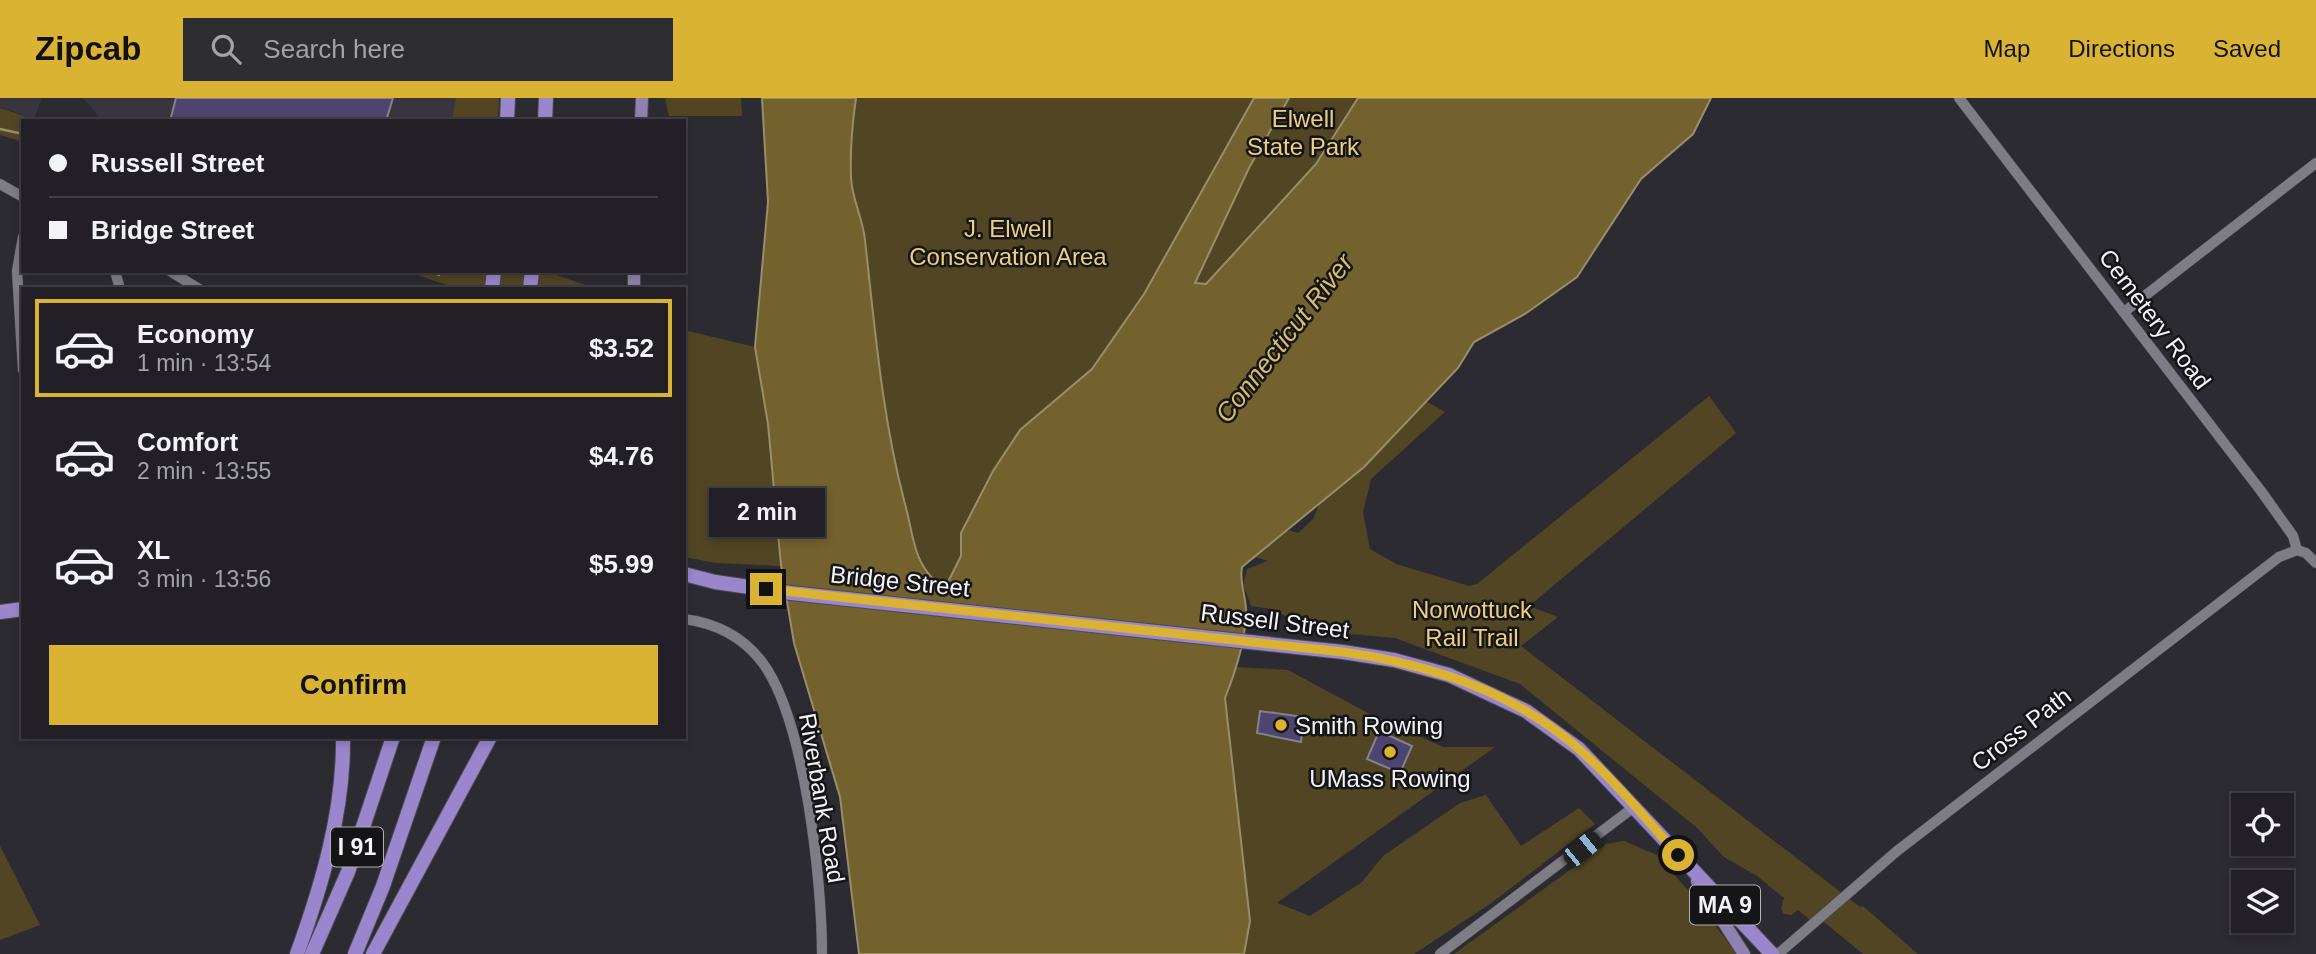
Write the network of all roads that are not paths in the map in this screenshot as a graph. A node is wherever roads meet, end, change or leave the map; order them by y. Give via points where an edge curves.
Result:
1 (508, 98) edge
2 (546, 98) edge
3 (642, 98) edge
4 (1959, 98) edge
5 (507, 119) edge
6 (545, 119) edge
7 (641, 119) edge
8 (2316, 163) edge
9 (0, 184) edge
10 (21, 196) edge
11 (21, 248) edge
12 (173, 273) edge
13 (196, 287) edge
14 (2124, 312) junction
15 (21, 337) edge
16 (2297, 550) junction
17 (2316, 563) edge
18 (686, 575) edge
19 (715, 582) junction
20 (686, 586) edge
21 (21, 609) edge
22 (0, 612) edge
23 (686, 620) edge
24 (1081, 622) joint
25 (343, 739) edge
26 (392, 739) edge
27 (433, 739) edge
28 (489, 739) edge
29 (1634, 807) junction
30 (1678, 855) junction
31 (297, 954) edge
32 (312, 954) edge
33 (355, 954) edge
34 (373, 954) edge
35 (822, 954) edge
36 (1440, 954) edge
37 (1744, 954) edge
38 (1775, 954) edge

1 - 5 highway
2 - 6 highway
3 - 7 main road
4 - 14 street, Cemetery Road
8 - 14 street
9 - 10 street
11 - 15 street via 17,271
12 - 13 street
14 - 16 street, Cemetery Road via 2261,491 2293,536
16 - 17 street, Cemetery Road
16 - 38 street, Cross Path via 2278,557 1897,851
18 - 19 highway, Bridge Street / MA 9
19 - 20 highway, Bridge Street / MA 9
19 - 24 highway, Bridge Street / MA 9
21 - 22 highway
23 - 35 street, Riverbank Road via 720,629 742,642 761,661 782,699 809,817
24 - 29 highway, Russell Street / MA 9 via 1416,665 1526,711 1579,749
25 - 31 highway via 329,850
26 - 32 highway, I 91 via 352,863
27 - 33 highway, I 91
28 - 34 highway
29 - 30 highway, Russell Street / MA 9
29 - 36 street
30 - 37 main road
30 - 38 highway, Russell Street / MA 9

